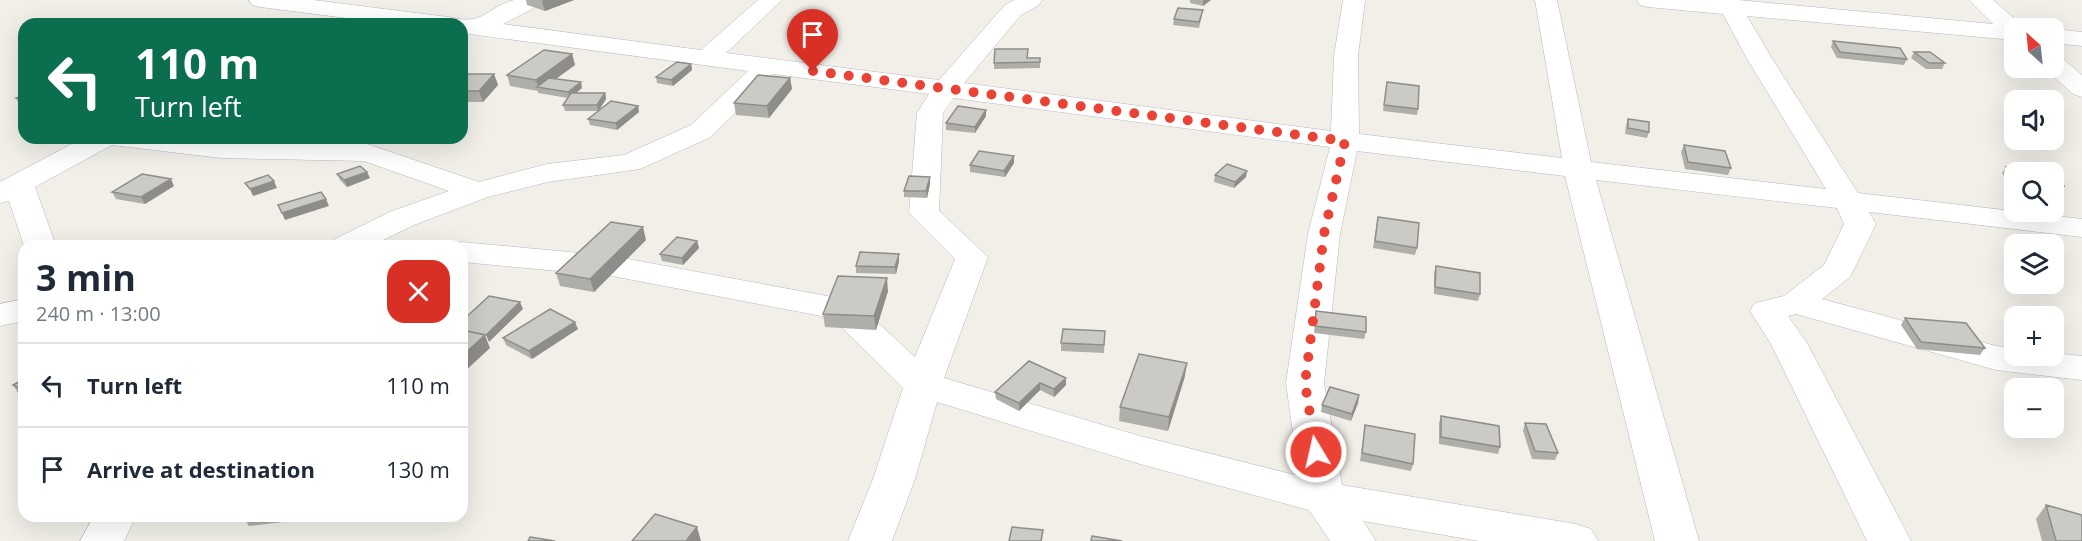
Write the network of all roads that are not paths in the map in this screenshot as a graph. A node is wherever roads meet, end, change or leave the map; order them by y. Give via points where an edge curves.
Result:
1 (260, 0) edge
2 (532, 0) edge
3 (771, 0) edge
4 (1031, 0) edge
5 (1354, 0) edge
6 (1546, 0) edge
7 (1648, 0) edge
8 (1980, 0) edge
9 (1729, 4) edge
10 (332, 8) edge
11 (404, 18) edge
12 (2004, 22) edge
13 (470, 27) edge
14 (2004, 30) edge
15 (2064, 37) edge
16 (2082, 39) edge
17 (707, 57) junction
18 (768, 65) junction
19 (2064, 73) edge
20 (945, 88) junction
21 (2082, 89) edge
22 (1345, 141) junction
23 (93, 144) edge
24 (170, 144) edge
25 (1578, 169) junction
26 (10, 189) edge
27 (477, 192) junction
28 (1849, 201) junction
29 (2082, 228) edge
30 (37, 240) edge
31 (358, 240) edge
32 (469, 259) edge
33 (1796, 303) junction
34 (18, 311) edge
35 (0, 315) edge
36 (2082, 368) edge
37 (923, 385) junction
38 (1323, 498) junction
39 (112, 522) edge
40 (102, 541) edge
41 (870, 541) edge
42 (1354, 541) edge
43 (1576, 541) edge
44 (1677, 541) edge
45 (1889, 541) edge

1 - 10 street
2 - 13 street
3 - 17 street
4 - 20 street via 1013,10
5 - 22 street via 1346,56
6 - 25 street
7 - 9 street
8 - 12 street
9 - 14 street
9 - 28 street via 1771,81
10 - 11 street
13 - 17 street
15 - 16 street
17 - 18 street
18 - 20 street
18 - 27 street via 701,130 630,163 547,173
19 - 21 street
20 - 22 street
20 - 37 street via 930,113 924,213 972,257
22 - 25 street
22 - 38 street via 1324,234 1305,383
23 - 26 street
24 - 27 street via 221,150 367,153
25 - 28 street
25 - 44 street
26 - 30 street
27 - 31 street via 403,218
28 - 29 street
28 - 33 street via 1860,224 1838,270
32 - 37 street via 612,267 843,310
33 - 36 street via 1996,358
33 - 45 street via 1767,311 1789,344
34 - 35 street
37 - 38 street via 1140,450
37 - 41 street
38 - 42 street
38 - 43 street
39 - 40 street

